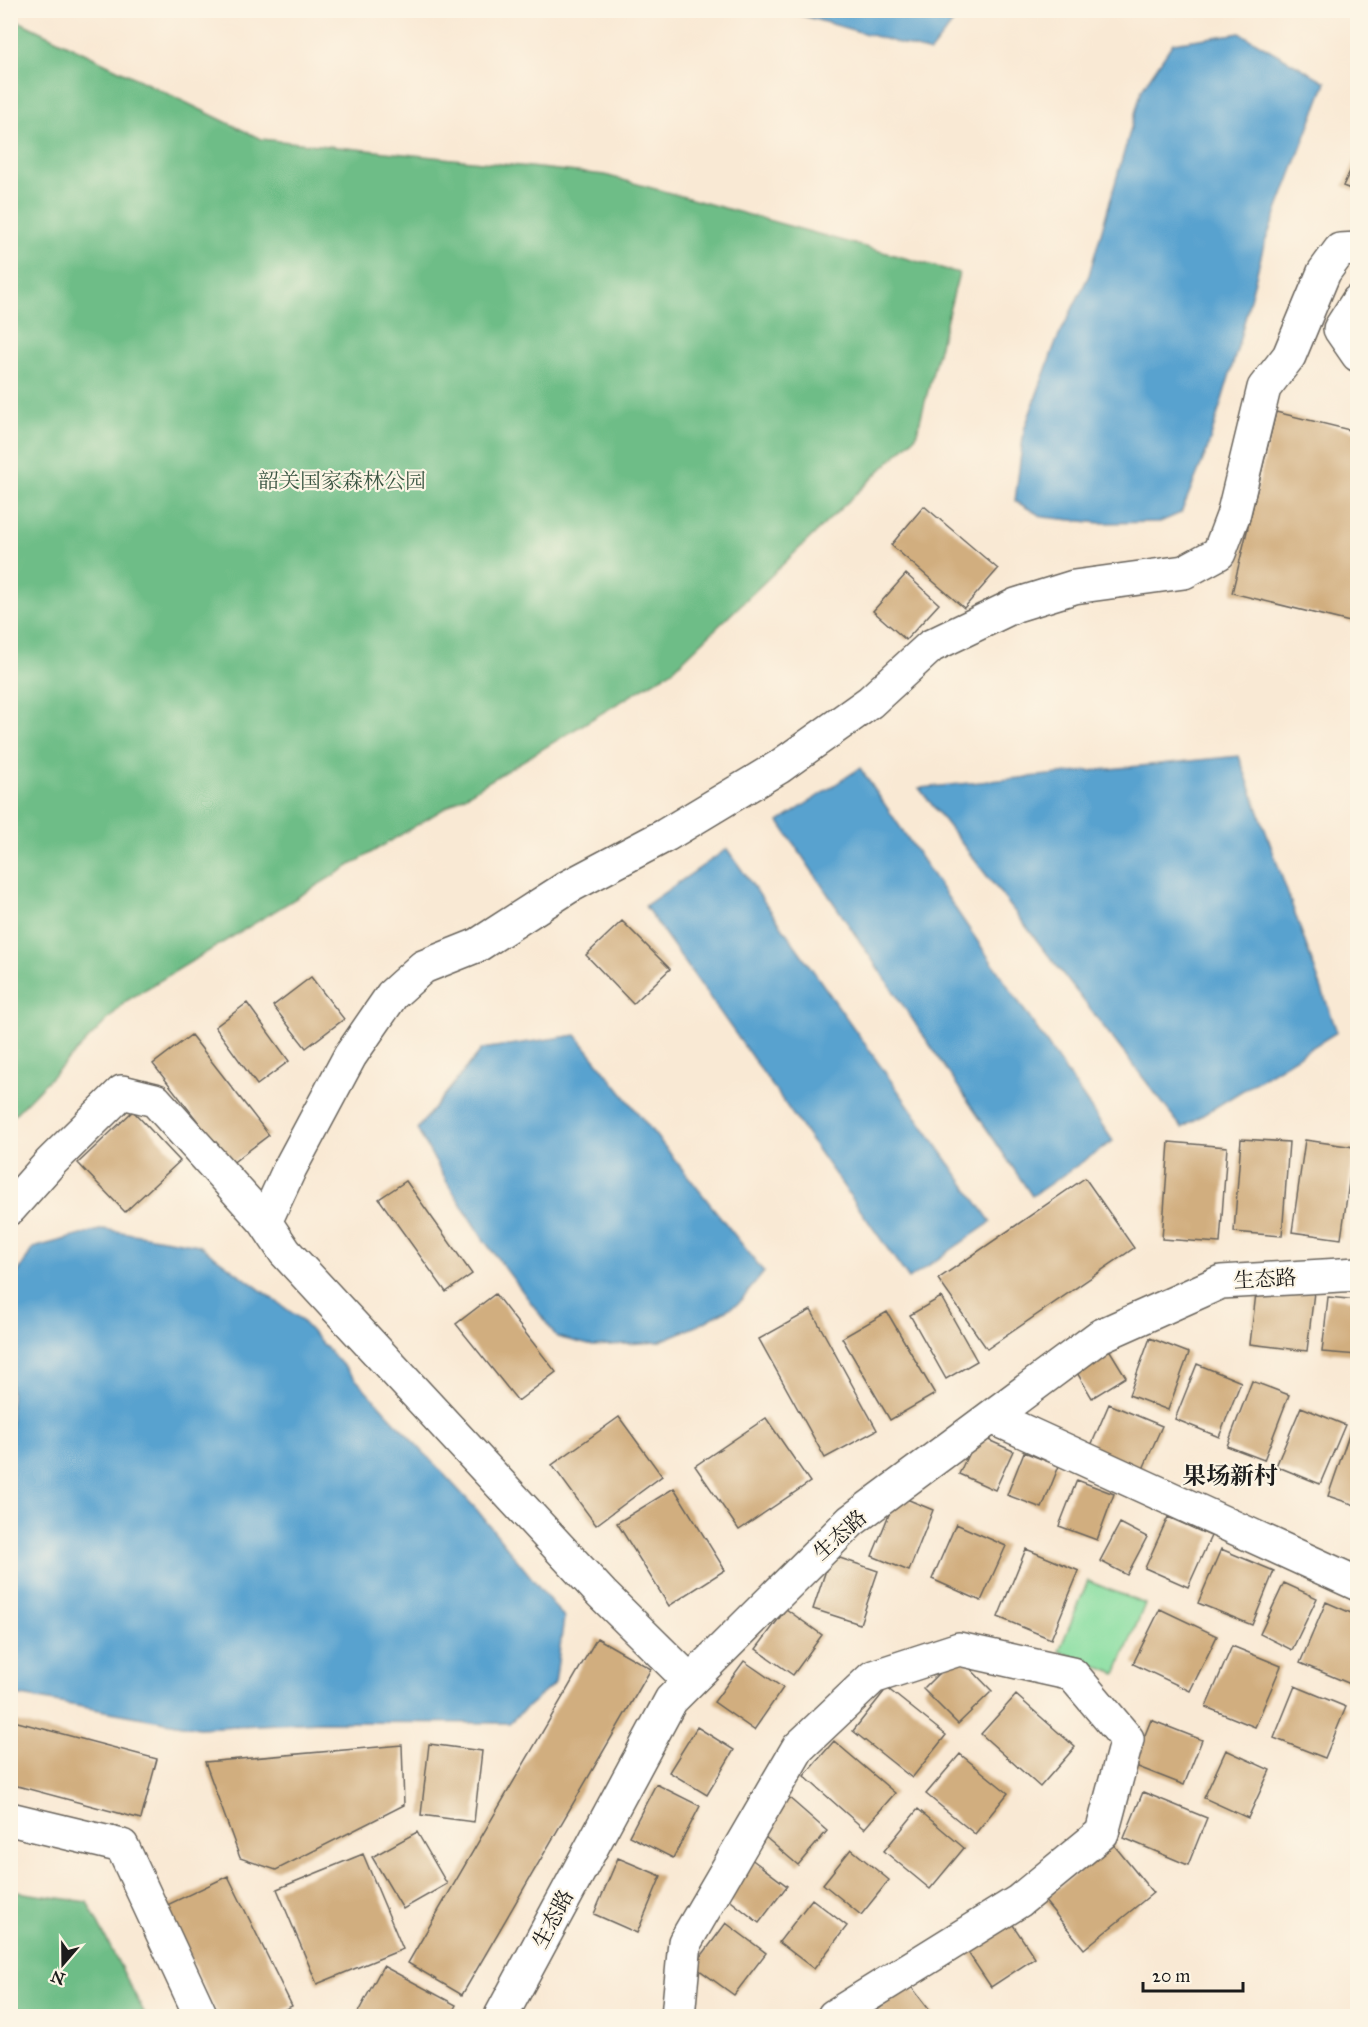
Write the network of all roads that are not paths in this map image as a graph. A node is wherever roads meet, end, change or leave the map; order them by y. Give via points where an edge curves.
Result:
1 (1358, 249) edge
2 (1358, 301) edge
3 (1358, 355) edge
4 (10, 1208) edge
5 (265, 1222) junction
6 (1358, 1274) edge
7 (992, 1417) junction
8 (1358, 1584) edge
9 (690, 1681) junction
10 (10, 1819) edge
11 (201, 2016) edge
12 (501, 2016) edge
13 (678, 2016) edge
14 (834, 2016) edge

1 - 5 street via 1340,250 1324,272 1289,356 1264,388 1233,516 1219,553 1184,572 1074,587 1016,605 931,646 870,702 779,767 666,835 568,887 478,945 423,968 392,995 350,1056
2 - 3 street via 1340,329
4 - 5 street via 122,1092 155,1100
5 - 9 street via 293,1261 594,1586
6 - 7 street, 生态路 via 1221,1282 1100,1336
7 - 8 street
7 - 9 street, 生态路 via 851,1521
9 - 12 street, 生态路 via 671,1700
10 - 11 street via 122,1846
13 - 14 street via 685,1942 798,1748 873,1677 959,1649 1072,1674 1127,1739 1102,1833 1019,1901

